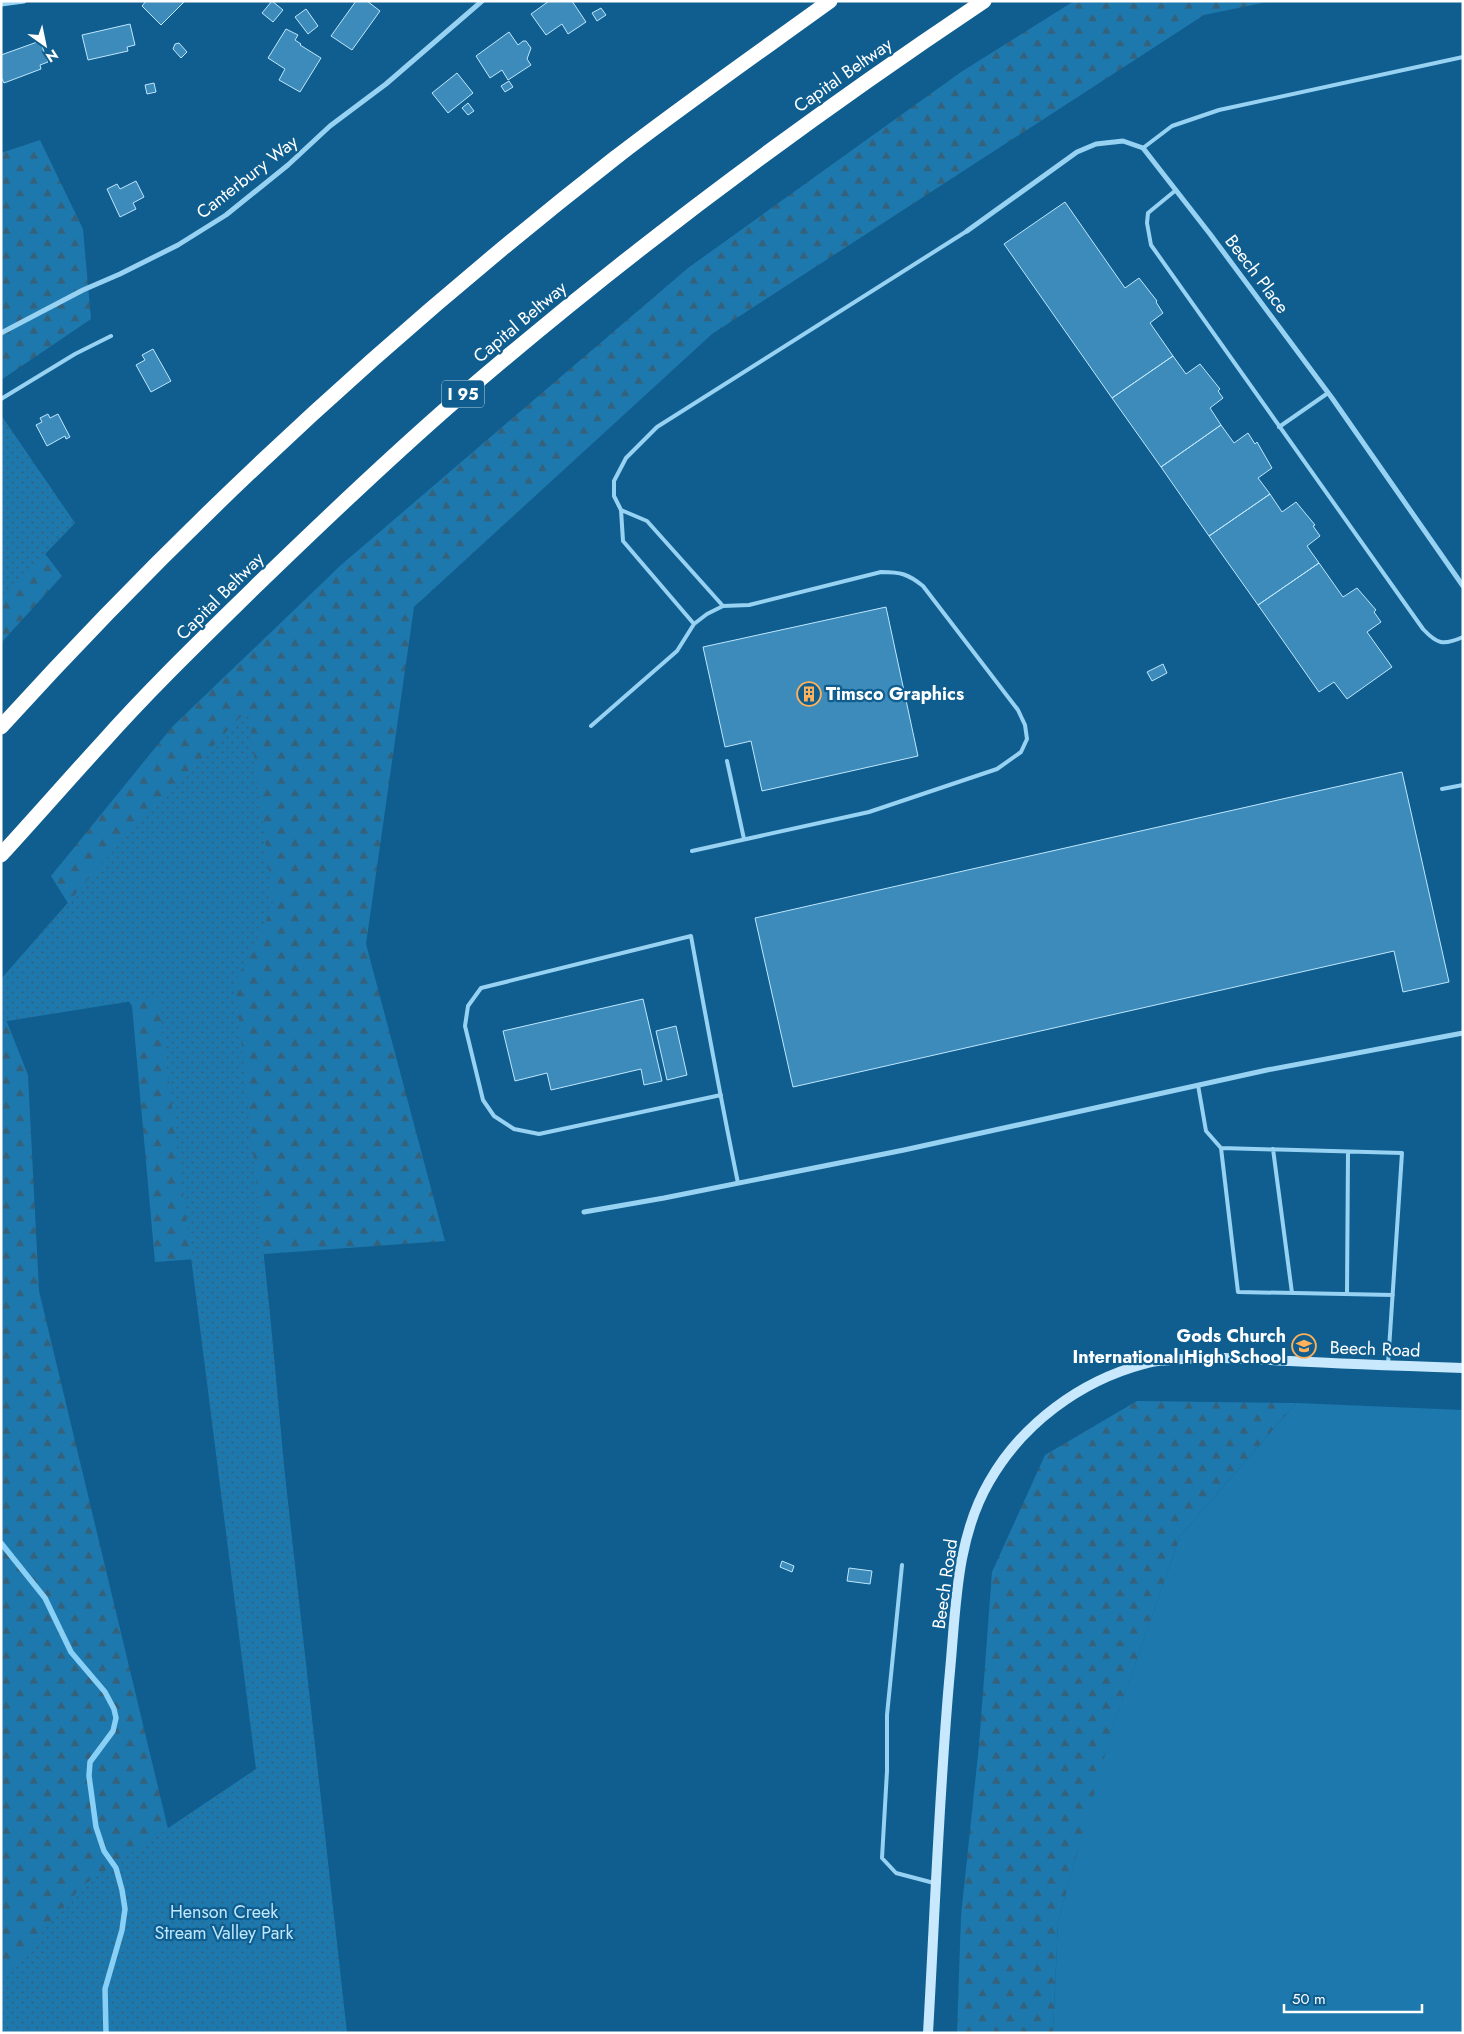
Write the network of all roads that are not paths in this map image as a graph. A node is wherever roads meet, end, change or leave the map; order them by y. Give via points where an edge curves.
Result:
1 (24, 1) edge
2 (482, 1) edge
3 (830, 1) edge
4 (984, 1) edge
5 (1, 4) edge
6 (1463, 57) edge
7 (1142, 148) junction
8 (1176, 190) junction
9 (967, 231) joint
10 (1, 333) edge
11 (111, 336) dead end
12 (1328, 393) junction
13 (1, 399) edge
14 (1279, 426) junction
15 (620, 510) junction
16 (1463, 586) edge
17 (723, 606) junction
18 (694, 624) junction
19 (1463, 636) edge
20 (591, 726) dead end
21 (1, 727) edge
22 (727, 761) dead end
23 (1463, 785) edge
24 (1442, 788) dead end
25 (744, 839) junction
26 (692, 851) dead end
27 (1, 855) edge
28 (1463, 1033) edge
29 (1198, 1085) junction
30 (721, 1095) junction
31 (1221, 1148) junction
32 (1273, 1149) junction
33 (1348, 1152) junction
34 (738, 1183) junction
35 (584, 1212) dead end
36 (1292, 1293) junction
37 (1347, 1294) junction
38 (1393, 1295) junction
39 (1388, 1366) junction
40 (1463, 1368) edge
41 (902, 1565) dead end
42 (936, 1884) junction
43 (928, 2033) edge

1 - 5 street
2 - 10 street, Canterbury Way via 226,215 178,245
3 - 21 highway via 616,158 400,336 270,453 156,563
4 - 27 highway, Capital Beltway / I 95 via 899,58 669,225 454,402 324,520 214,628 104,740
6 - 7 lane via 1219,110 1172,126
7 - 8 street, Beech Place
7 - 9 street via 1123,141 1096,144 1078,152
8 - 12 street, Beech Place
8 - 14 lane via 1148,213 1151,245
9 - 15 lane via 657,426 626,458 614,481 614,496
11 - 13 lane
12 - 14 lane
12 - 16 street, Beech Place
14 - 19 lane via 1423,629 1434,640 1449,643
15 - 17 lane via 647,521
15 - 18 lane via 623,541
17 - 18 lane
17 - 25 lane via 748,605 881,572 910,576 934,599 1018,710 1027,739 1021,752 997,769 978,776 869,812
18 - 20 lane via 677,650
22 - 25 lane
23 - 24 lane
25 - 26 lane
28 - 29 street
29 - 31 lane via 1206,1132
29 - 34 street
30 - 30 lane via 690,936 481,988 468,1006 465,1026 483,1100 494,1116 514,1128 539,1134
30 - 34 lane
31 - 32 lane
31 - 36 lane via 1238,1292
32 - 33 lane
32 - 36 lane
33 - 37 lane
33 - 38 lane via 1402,1153
34 - 35 street
36 - 37 lane
37 - 38 lane
38 - 39 lane
39 - 40 street, Beech Road
39 - 42 street, Beech Road via 1231,1358 1146,1363 1081,1391 1046,1414 1015,1444 989,1482 974,1514 961,1561 942,1760
41 - 42 lane via 888,1714 882,1858 896,1873
42 - 43 street, Beech Road

